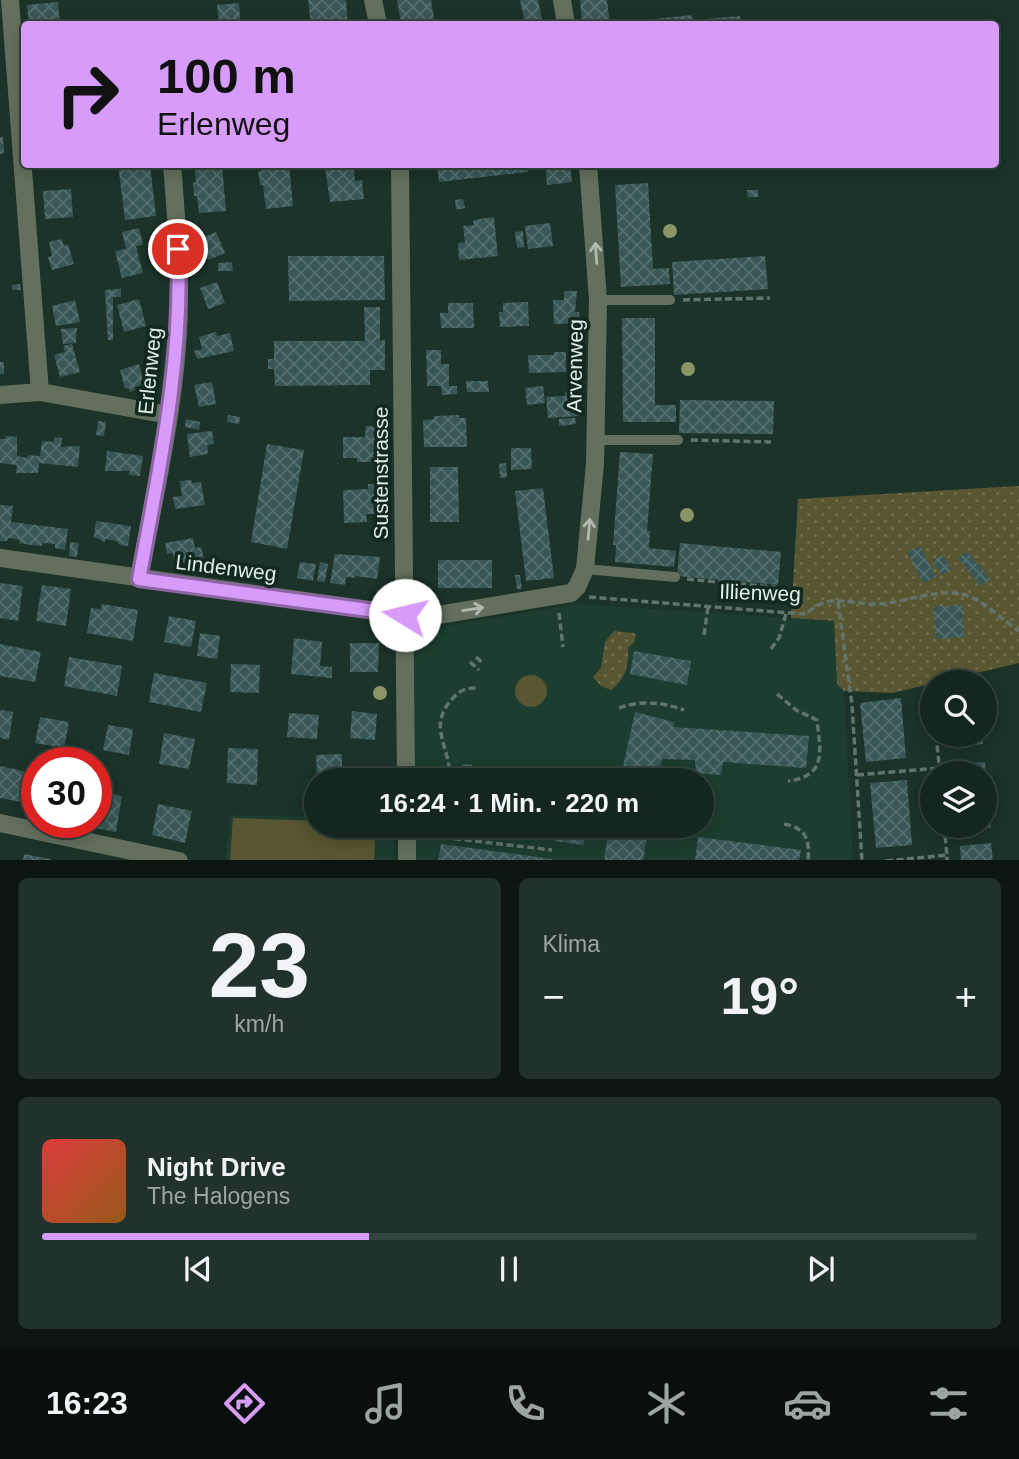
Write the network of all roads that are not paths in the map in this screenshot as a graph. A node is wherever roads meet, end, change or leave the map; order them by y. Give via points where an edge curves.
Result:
1 (10, 0) edge
2 (373, 0) edge
3 (562, 0) edge
4 (377, 21) edge
5 (566, 21) edge
6 (21, 144) edge
7 (23, 168) edge
8 (172, 168) edge
9 (400, 168) edge
10 (588, 169) edge
11 (598, 300) junction
12 (670, 300) road end
13 (40, 392) junction
14 (0, 395) edge
15 (169, 415) junction
16 (596, 440) junction
17 (678, 440) road end
18 (0, 558) edge
19 (585, 569) junction
20 (675, 578) road end
21 (139, 579) junction
22 (405, 615) junction
23 (406, 768) edge
24 (0, 823) edge
25 (407, 838) edge
26 (179, 860) edge
27 (407, 860) edge

1 - 6 street
2 - 4 street
3 - 5 street
7 - 13 street
8 - 15 street, Erlenweg via 179,276
9 - 22 street, Sustenstrasse
11 -> 10 street, Arvenweg
11 - 12 lane
11 - 16 street, Arvenweg
13 - 14 street
13 - 15 street
15 - 21 street, Erlenweg
16 - 17 lane
19 -> 16 street, Arvenweg
18 - 21 street, Lindenweg
19 - 20 lane
22 -> 19 street, Arvenweg via 438,615 563,595 577,587
21 - 22 street, Lindenweg
22 - 23 street, Sustenstrasse
24 - 26 street
25 - 27 street

